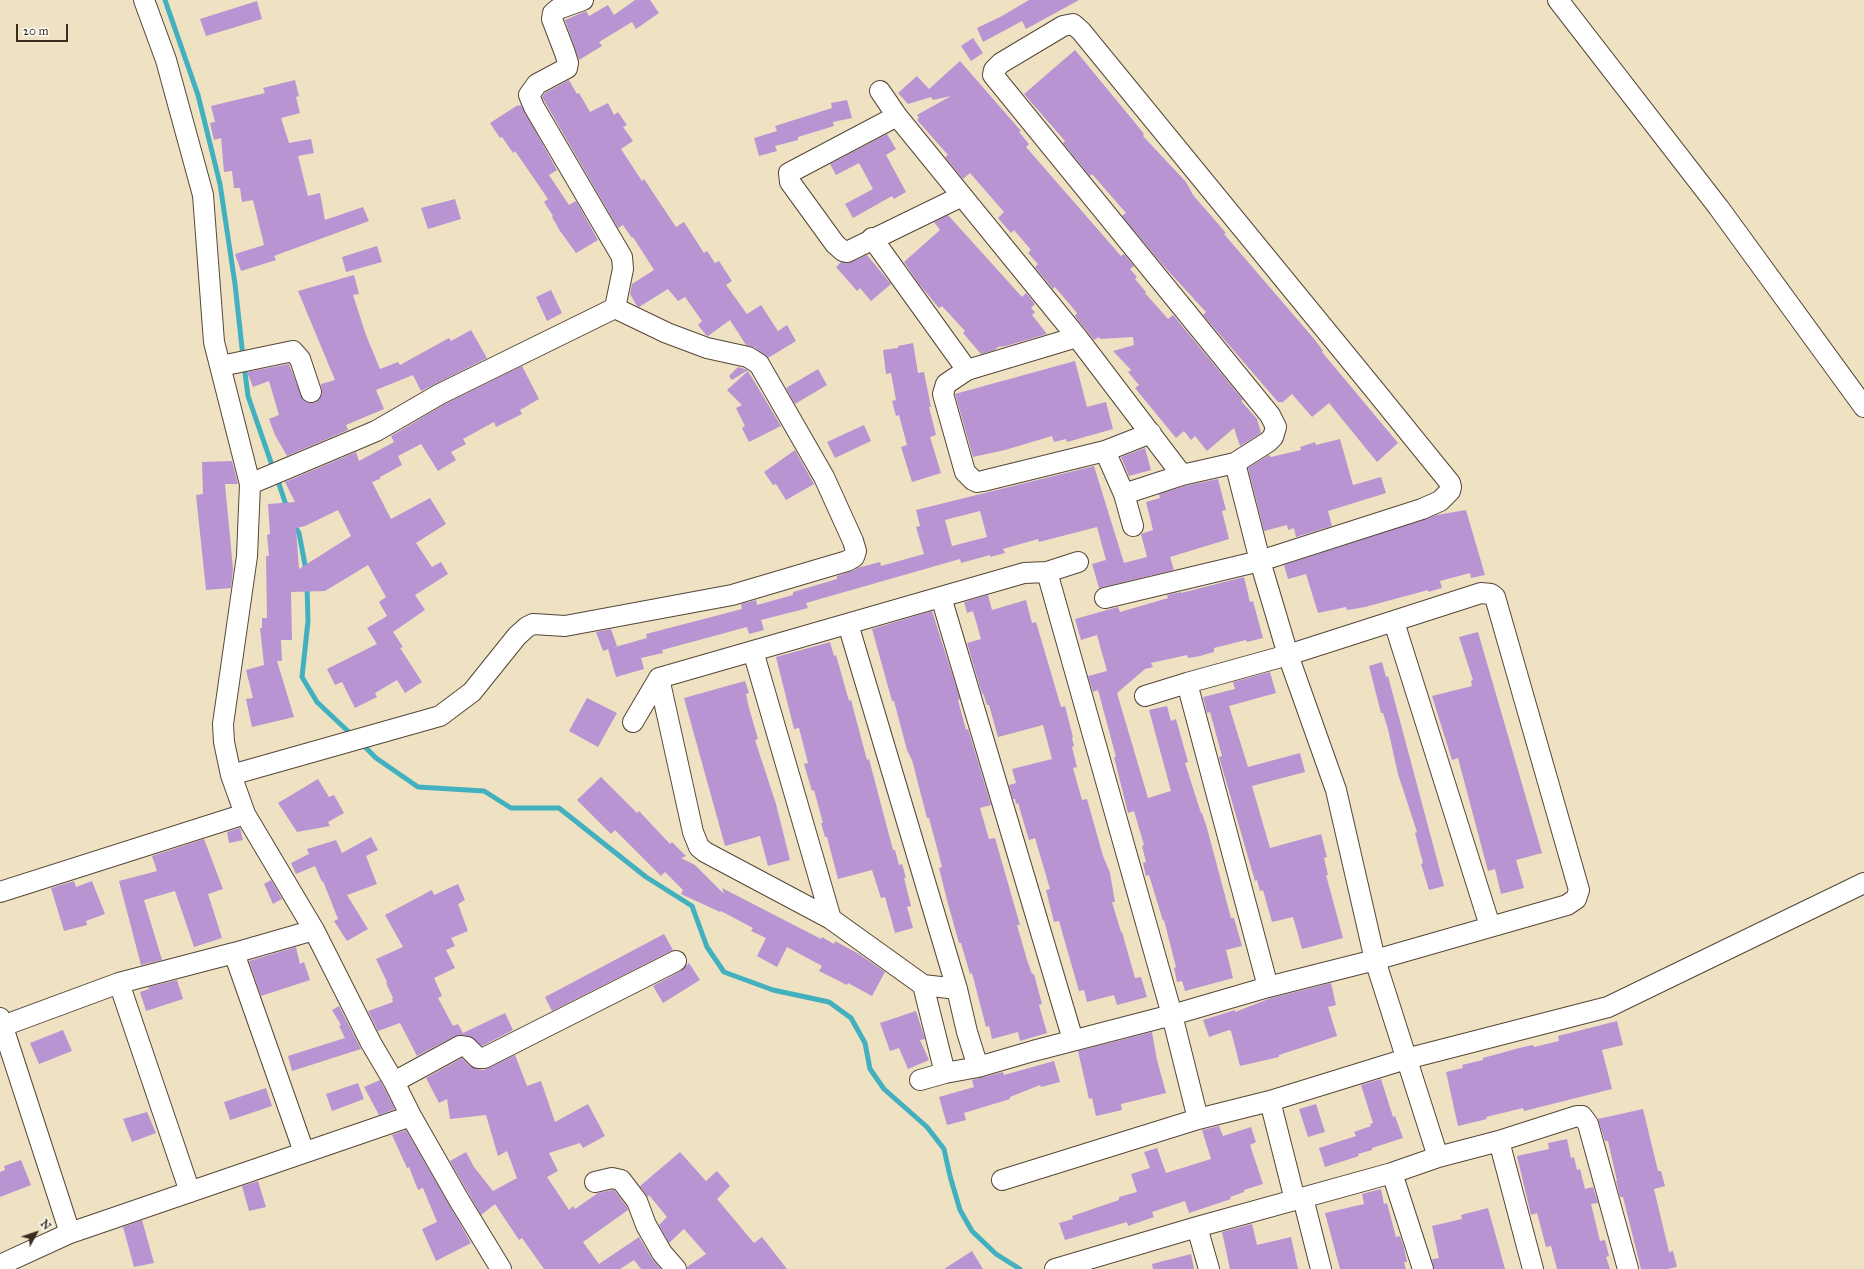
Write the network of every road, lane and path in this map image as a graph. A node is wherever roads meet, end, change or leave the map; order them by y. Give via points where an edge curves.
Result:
1 (144, 0) edge
2 (583, 0) edge
3 (1558, 0) edge
4 (880, 91) dead end
5 (897, 116) junction
6 (962, 196) junction
7 (872, 238) junction
8 (615, 308) junction
9 (1077, 337) junction
10 (235, 363) junction
11 (967, 370) junction
12 (311, 392) dead end
13 (1864, 407) edge
14 (1151, 433) junction
15 (1105, 451) junction
16 (1235, 463) junction
17 (1182, 475) junction
18 (250, 484) junction
19 (1124, 494) junction
20 (1133, 526) dead end
21 (1260, 561) junction
22 (1078, 562) dead end
23 (1047, 572) junction
24 (941, 597) junction
25 (1104, 598) dead end
26 (1394, 622) junction
27 (848, 624) junction
28 (753, 651) junction
29 (1288, 655) junction
30 (659, 678) junction
31 (1187, 683) junction
32 (1145, 696) dead end
33 (633, 722) dead end
34 (231, 775) junction
35 (246, 814) junction
36 (1864, 883) edge
37 (0, 892) edge
38 (831, 919) junction
39 (1490, 926) junction
40 (314, 930) junction
41 (234, 954) junction
42 (1375, 960) junction
43 (676, 961) dead end
44 (119, 983) junction
45 (923, 985) junction
46 (1268, 987) junction
47 (957, 989) junction
48 (1172, 1015) junction
49 (1, 1023) edge
50 (1073, 1040) junction
51 (1406, 1059) junction
52 (978, 1068) junction
53 (945, 1073) junction
54 (920, 1080) dead end
55 (394, 1082) junction
56 (1270, 1101) junction
57 (411, 1116) junction
58 (1198, 1119) junction
59 (1499, 1141) junction
60 (304, 1152) junction
61 (1438, 1157) junction
62 (1392, 1173) junction
63 (1002, 1180) dead end
64 (594, 1182) dead end
65 (190, 1192) junction
66 (1299, 1199) junction
67 (1197, 1227) junction
68 (70, 1233) junction
69 (1111, 1261) edge
70 (0, 1264) edge
71 (501, 1269) edge
72 (676, 1269) edge
73 (1055, 1269) edge
74 (1209, 1269) edge
75 (1321, 1269) edge
76 (1423, 1269) edge
77 (1533, 1269) edge
78 (1628, 1269) edge

1 - 10 street via 166,60 203,195 214,342
2 - 8 street via 553,13 552,19 568,63 567,68 537,84 529,95 622,257 623,269
3 - 13 street via 1719,208
4 - 5 street
5 - 6 street
5 - 7 street via 789,173 790,182 839,248 847,252
6 - 7 street
6 - 9 street
7 - 11 street
8 - 18 street via 440,394 376,431
8 - 34 street via 667,333 707,348 748,357 759,364 824,477 853,541 856,551 854,557 732,595 565,626 533,624 517,636 472,692 440,716
9 - 11 street
9 - 14 street
10 - 12 street via 293,351 300,359
10 - 18 street
11 - 15 street via 946,384 942,394 965,472 973,480 983,481
14 - 15 street
14 - 17 street
15 - 19 street
16 - 17 street
16 - 21 street
16 - 21 street via 1273,437 1276,427 1270,415 993,75 1001,63 1063,26 1073,24 1081,32 1452,487 1440,501 1422,509
17 - 19 street
18 - 34 street via 248,556 223,724
19 - 20 street
21 - 25 street
21 - 29 street
22 - 23 street
23 - 24 street via 1024,573
23 - 48 street
24 - 27 street
24 - 50 street
26 - 29 street
26 - 39 street
26 - 39 street via 1481,593 1486,592 1495,597 1579,890 1576,899 1567,905
27 - 28 street
27 - 47 street
28 - 30 street
28 - 38 street
29 - 31 street
29 - 42 street via 1336,790
30 - 33 street
30 - 38 street via 693,832 699,847
31 - 32 street
31 - 46 street
34 - 35 street
35 - 37 street
35 - 40 street
36 - 51 street via 1608,1006
38 - 45 street
39 - 42 street
40 - 41 street
40 - 55 street via 371,1044
41 - 44 street
41 - 60 street
42 - 46 street
42 - 51 street
43 - 55 street via 484,1058 478,1058 467,1047 460,1046
44 - 49 street
44 - 65 street
45 - 47 street
45 - 53 street
46 - 48 street
47 - 52 street
48 - 50 street
48 - 58 street
49 - 68 street
50 - 52 street
51 - 56 street
51 - 61 street
52 - 53 street
53 - 54 street
55 - 57 street
56 - 58 street
56 - 66 street
57 - 60 street
57 - 71 street
58 - 63 street
59 - 61 street
59 - 77 street
59 - 78 street via 1577,1116 1585,1119
60 - 65 street
61 - 62 street
62 - 66 street
62 - 76 street
64 - 72 street via 612,1178 621,1180 637,1201 646,1225 662,1253
65 - 68 street
66 - 67 street
66 - 75 street
67 - 69 street
67 - 74 street
68 - 70 street
69 - 73 street

